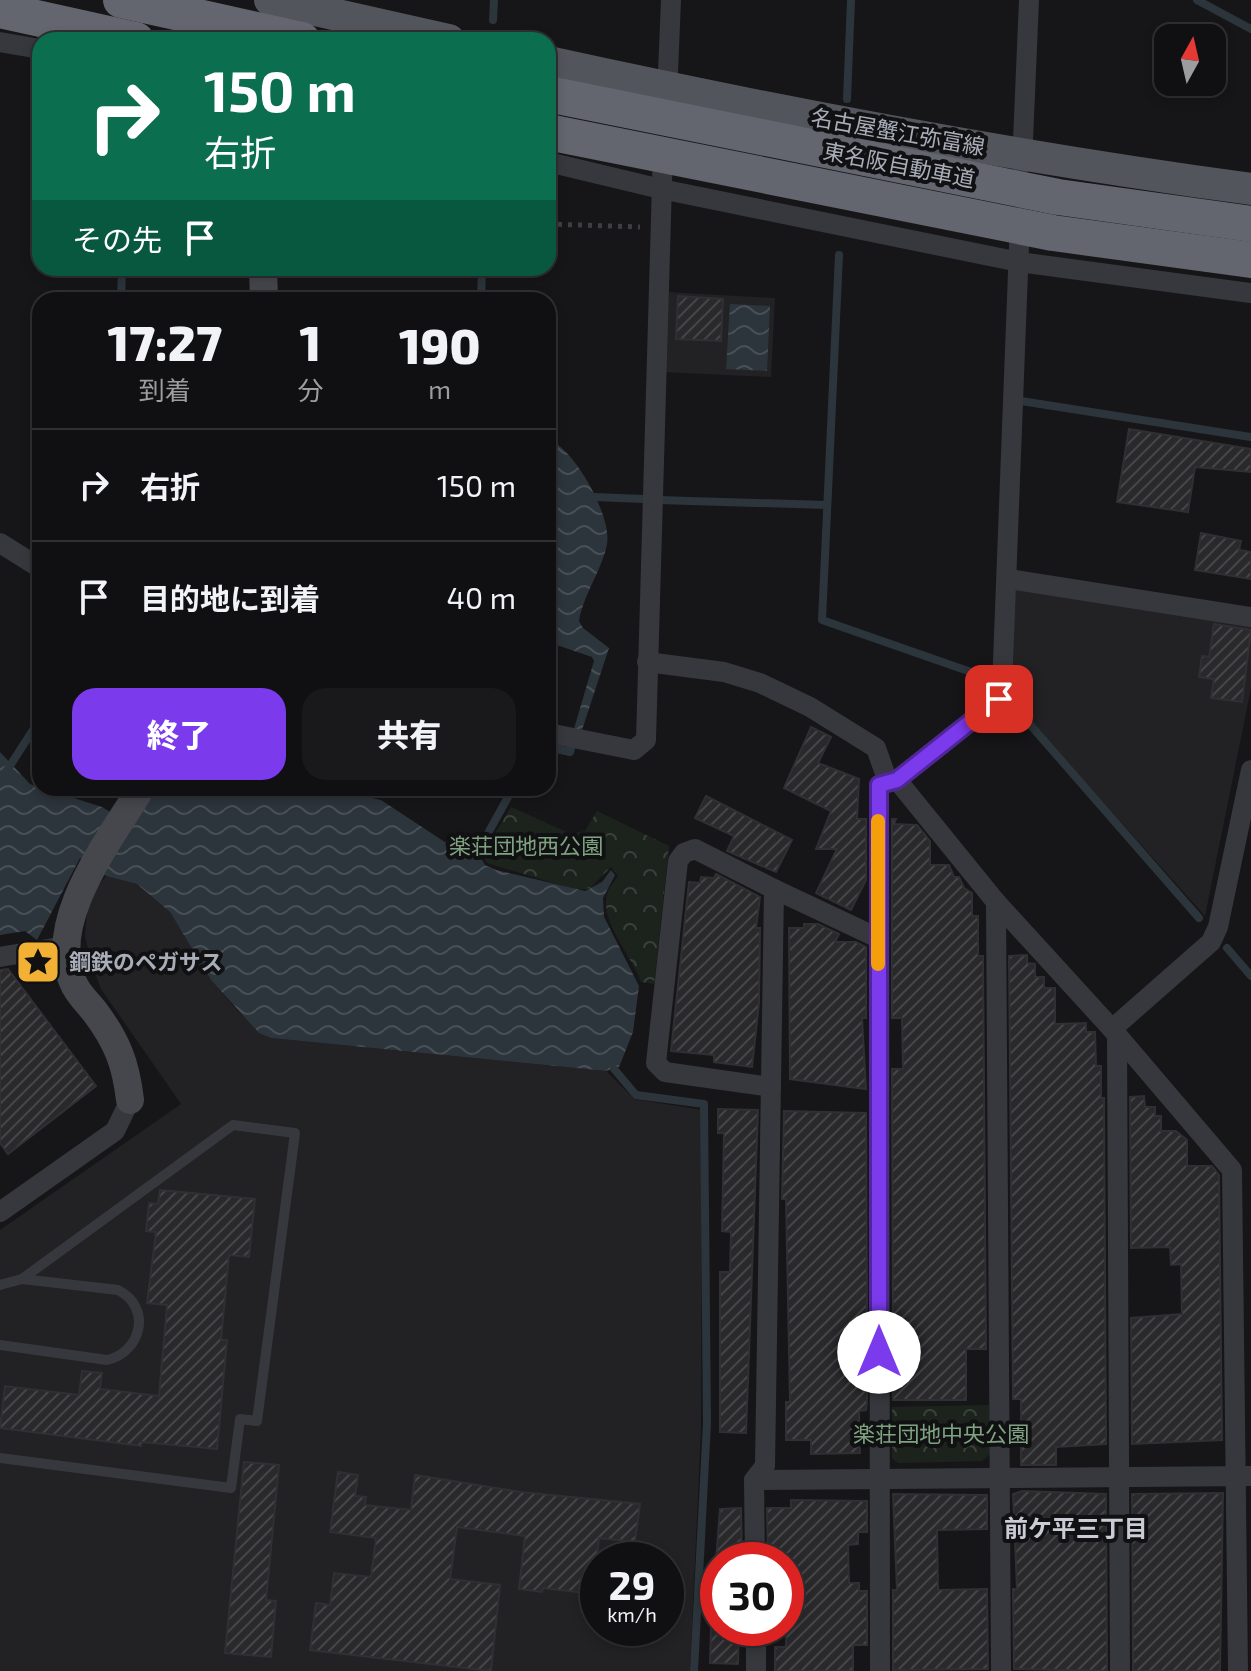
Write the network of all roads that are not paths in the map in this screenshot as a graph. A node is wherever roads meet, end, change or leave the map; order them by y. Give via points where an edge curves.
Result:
1 (121, 0) edge
2 (270, 0) edge
3 (671, 0) edge
4 (1029, 0) edge
5 (0, 10) edge
6 (303, 16) edge
7 (100, 32) edge
8 (400, 32) edge
9 (0, 42) edge
10 (32, 48) edge
11 (556, 64) edge
12 (667, 88) junction
13 (556, 96) edge
14 (556, 134) edge
15 (1023, 155) junction
16 (556, 164) edge
17 (661, 189) junction
18 (1251, 189) edge
19 (1251, 224) edge
20 (1251, 260) edge
21 (1019, 262) junction
22 (1251, 293) edge
23 (0, 543) edge
24 (32, 563) edge
25 (1009, 579) junction
26 (1251, 617) edge
27 (647, 662) junction
28 (556, 735) edge
29 (1251, 770) edge
30 (892, 781) junction
31 (137, 796) edge
32 (774, 889) junction
33 (996, 902) junction
34 (878, 938) junction
35 (66, 946) junction
36 (0, 957) edge
37 (1114, 1032) junction
38 (771, 1087) junction
39 (130, 1100) joint
40 (0, 1212) edge
41 (22, 1279) junction
42 (0, 1285) edge
43 (0, 1345) edge
44 (1242, 1345) edge
45 (0, 1458) edge
46 (1243, 1476) edge
47 (1119, 1477) junction
48 (1000, 1478) junction
49 (880, 1479) junction
50 (754, 1480) junction
51 (755, 1542) edge
52 (1244, 1617) edge
53 (756, 1646) edge
54 (756, 1671) edge
55 (880, 1671) edge
56 (1001, 1671) edge
57 (1120, 1671) edge
58 (1238, 1671) edge

1 - 6 highway, bridge
2 - 6 main road
3 - 12 street
4 - 15 street
5 - 7 highway
6 - 8 main road
9 - 10 street
11 - 12 main road, 名古屋蟹江弥富線
12 - 15 main road, 名古屋蟹江弥富線
12 - 17 street
13 - 19 highway, 東名阪自動車道, bridge via 1058,197
14 - 20 highway, 東名阪自動車道, bridge via 1053,233
15 - 18 main road, 名古屋蟹江弥富線
15 - 21 street
16 - 17 street
17 - 21 street
17 - 27 street
21 - 22 street
21 - 25 street
23 - 24 street
25 - 26 street
25 - 30 street via 999,699
27 - 28 street via 646,740 634,750
27 - 30 street via 724,672 810,707 876,748
29 - 37 street via 1211,942
30 - 33 street
30 - 34 street via 879,785
31 - 35 street via 68,921
32 - 34 street
32 - 38 street
32 - 38 street via 695,849 678,861 656,1063 665,1072
33 - 37 street
33 - 48 street
34 - 49 street
35 - 36 street
35 - 39 street via 72,982 116,1040
37 - 44 street via 1232,1170
37 - 47 street
38 - 50 street via 765,1466
39 - 40 street via 115,1131
41 - 42 lane
41 - 43 lane via 118,1290 129,1296 138,1316 136,1339 121,1356 107,1360
41 - 45 lane via 233,1125 295,1133 257,1421 240,1419 231,1488
44 - 46 street
46 - 47 street
46 - 52 street
47 - 48 street
47 - 57 street
48 - 49 street
48 - 56 street
49 - 50 street
49 - 55 street
50 - 51 street
52 - 58 street
53 - 54 street

